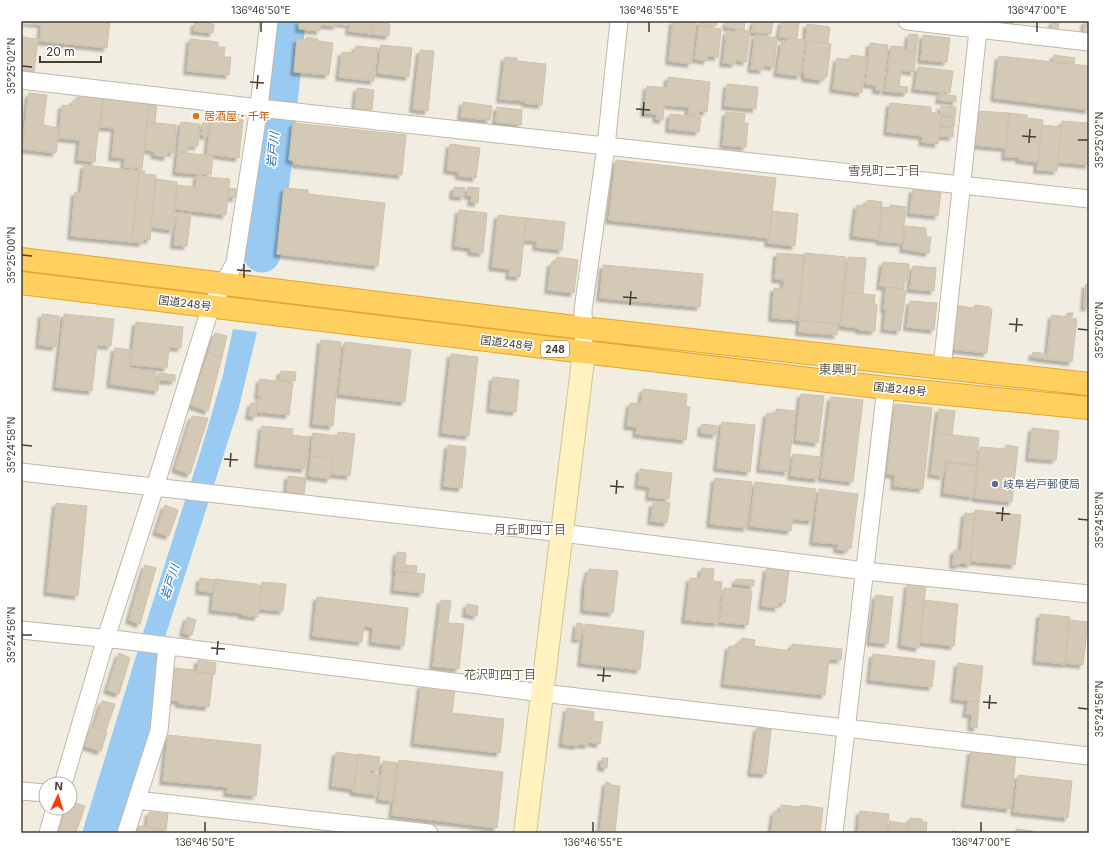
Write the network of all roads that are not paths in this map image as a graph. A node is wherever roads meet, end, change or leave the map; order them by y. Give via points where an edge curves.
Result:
1 (269, 21) edge
2 (619, 21) edge
3 (907, 21) edge
4 (978, 25) edge
5 (1089, 42) edge
6 (21, 80) edge
7 (260, 107) junction
8 (606, 146) junction
9 (961, 185) junction
10 (1089, 199) edge
11 (21, 259) edge
12 (21, 283) edge
13 (223, 284) junction
14 (211, 306) junction
15 (583, 328) junction
16 (584, 352) junction
17 (942, 368) junction
18 (1089, 384) edge
19 (886, 388) junction
20 (1089, 408) edge
21 (21, 472) edge
22 (155, 487) junction
23 (562, 533) junction
24 (865, 572) junction
25 (1089, 594) edge
26 (21, 630) edge
27 (106, 638) junction
28 (166, 646) junction
29 (542, 693) junction
30 (846, 728) junction
31 (1089, 756) edge
32 (65, 776) edge
33 (21, 791) edge
34 (38, 793) edge
35 (137, 800) junction
36 (53, 816) edge
37 (48, 833) edge
38 (126, 833) edge
39 (429, 833) edge
40 (525, 833) edge
41 (834, 833) edge

1 - 7 street
2 - 8 street
3 - 4 street
4 - 5 street
4 - 9 street
6 - 7 street
7 - 8 street
7 - 13 street via 236,263
8 - 9 street
8 - 15 street via 583,310
9 - 10 street
9 - 17 street
11 - 13 highway, 248
12 - 14 highway, 国道248号 / 248
13 - 14 street
13 - 15 highway, 248
14 - 16 highway, 国道248号 / 248
14 - 22 street
15 - 16 street
15 - 17 highway, 248
16 - 19 highway, 国道248号 / 248
16 - 23 street
17 - 18 highway, 248
19 - 20 highway, 国道248号 / 248
19 - 24 street
21 - 22 street
22 - 23 street
22 - 27 street
23 - 24 street
23 - 29 street
24 - 25 street
24 - 30 street
26 - 27 street
27 - 28 street
27 - 32 street
28 - 29 street
28 - 35 street via 159,731
29 - 30 street
29 - 40 street
30 - 31 street
30 - 41 street
33 - 34 street
35 - 38 street
35 - 39 street
36 - 37 street

